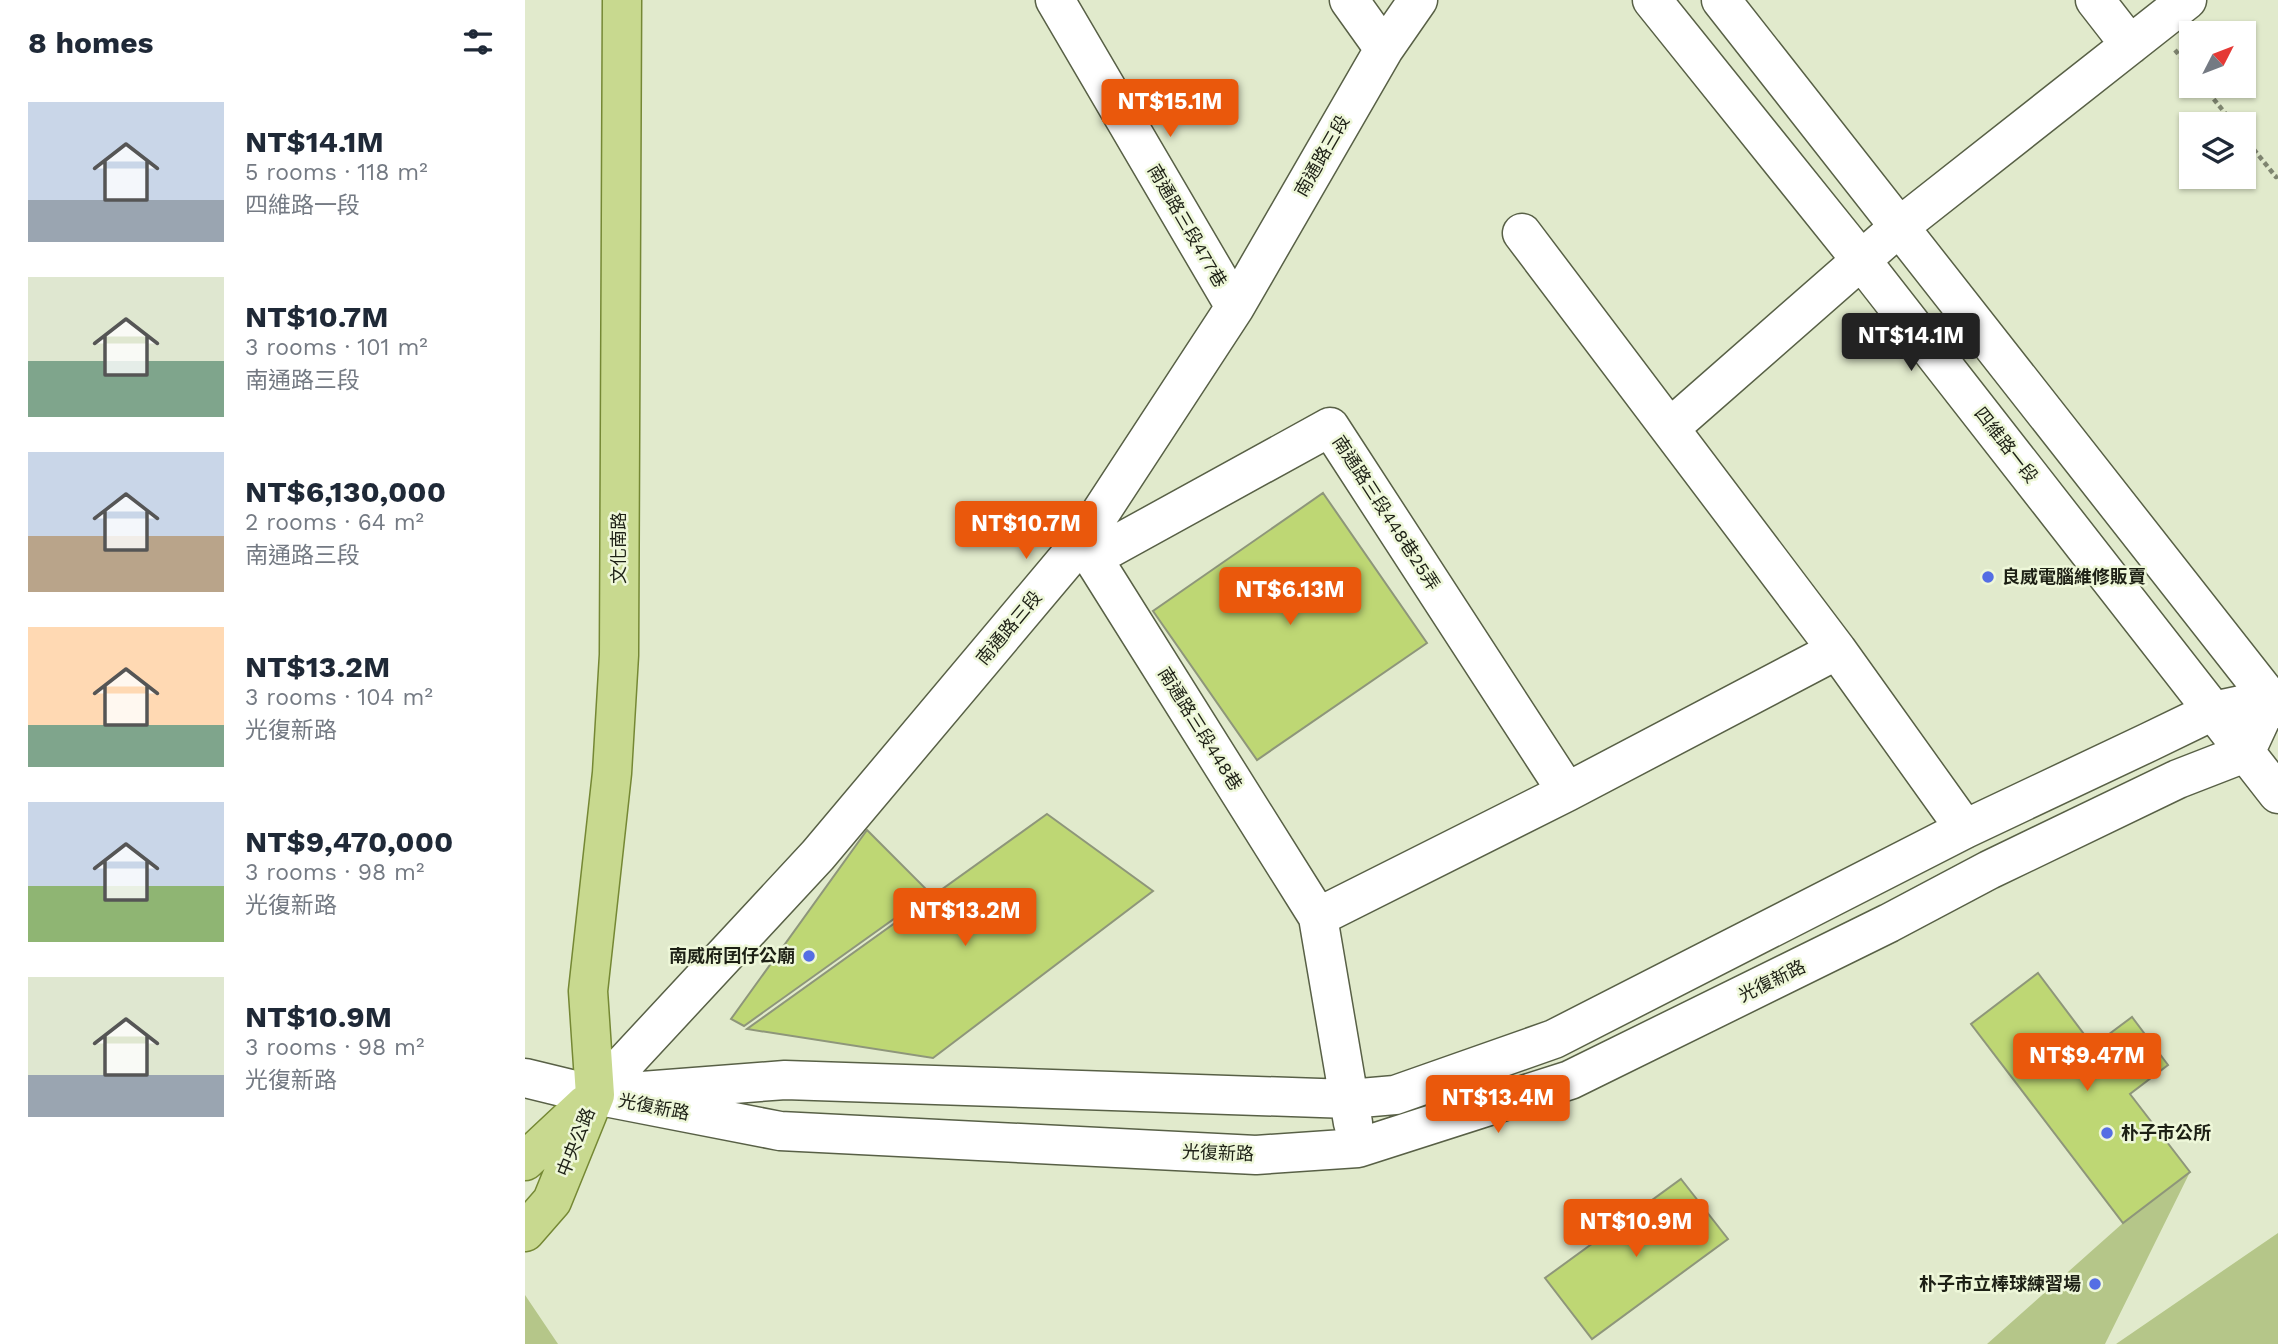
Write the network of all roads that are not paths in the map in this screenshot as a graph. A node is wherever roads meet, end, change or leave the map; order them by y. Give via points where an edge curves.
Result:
1 (622, 0) edge
2 (1055, 0) edge
3 (1349, 0) edge
4 (1418, 0) edge
5 (1652, 0) edge
6 (1721, 0) edge
7 (2095, 0) edge
8 (2187, 0) edge
9 (2130, 45) junction
10 (1384, 49) junction
11 (1899, 227) junction
12 (1522, 233) dead end
13 (1861, 260) junction
14 (1235, 307) junction
15 (1671, 427) junction
16 (1087, 550) junction
17 (1837, 650) junction
18 (2275, 702) edge
19 (2213, 711) junction
20 (2245, 753) junction
21 (1567, 792) junction
22 (2278, 794) edge
23 (1965, 829) junction
24 (1318, 917) junction
25 (1553, 1039) junction
26 (525, 1079) edge
27 (1570, 1080) junction
28 (595, 1095) junction
29 (1349, 1099) junction
30 (1358, 1148) junction
31 (525, 1161) edge
32 (525, 1232) edge

1 - 28 main road, 文化南路 via 618,655 612,773 588,991
2 - 14 street, 南通路三段477巷
3 - 10 street
4 - 10 street, 南通路三段
5 - 13 street, 四維路一段
6 - 11 street
7 - 9 street
8 - 9 street
9 - 11 street
10 - 14 street, 南通路三段
11 - 13 street
11 - 18 street
12 - 15 street
13 - 15 street
13 - 19 street, 四維路一段
14 - 16 street, 南通路三段
15 - 17 street
16 - 21 street, 南通路三段448巷25弄 via 1330,427
16 - 24 street, 南通路三段448巷
16 - 28 street, 南通路三段 via 818,855
17 - 21 street
17 - 23 street
18 - 19 street, 光復新路
18 - 20 street
19 - 20 street, 四維路一段
19 - 23 street, 光復新路
20 - 22 street, 四維路一段
20 - 27 street, 光復新路 via 2178,779 2002,864
21 - 24 street
23 - 25 street, 光復新路
24 - 29 street
25 - 27 street
25 - 29 street, 光復新路 via 1395,1095
26 - 28 street
27 - 30 street, 光復新路
28 - 29 street, 光復新路 via 785,1080
28 - 30 street, 光復新路 via 780,1131 1257,1155
28 - 31 main road, 中央公路
28 - 32 main road, 中央公路 via 552,1201
29 - 30 street

